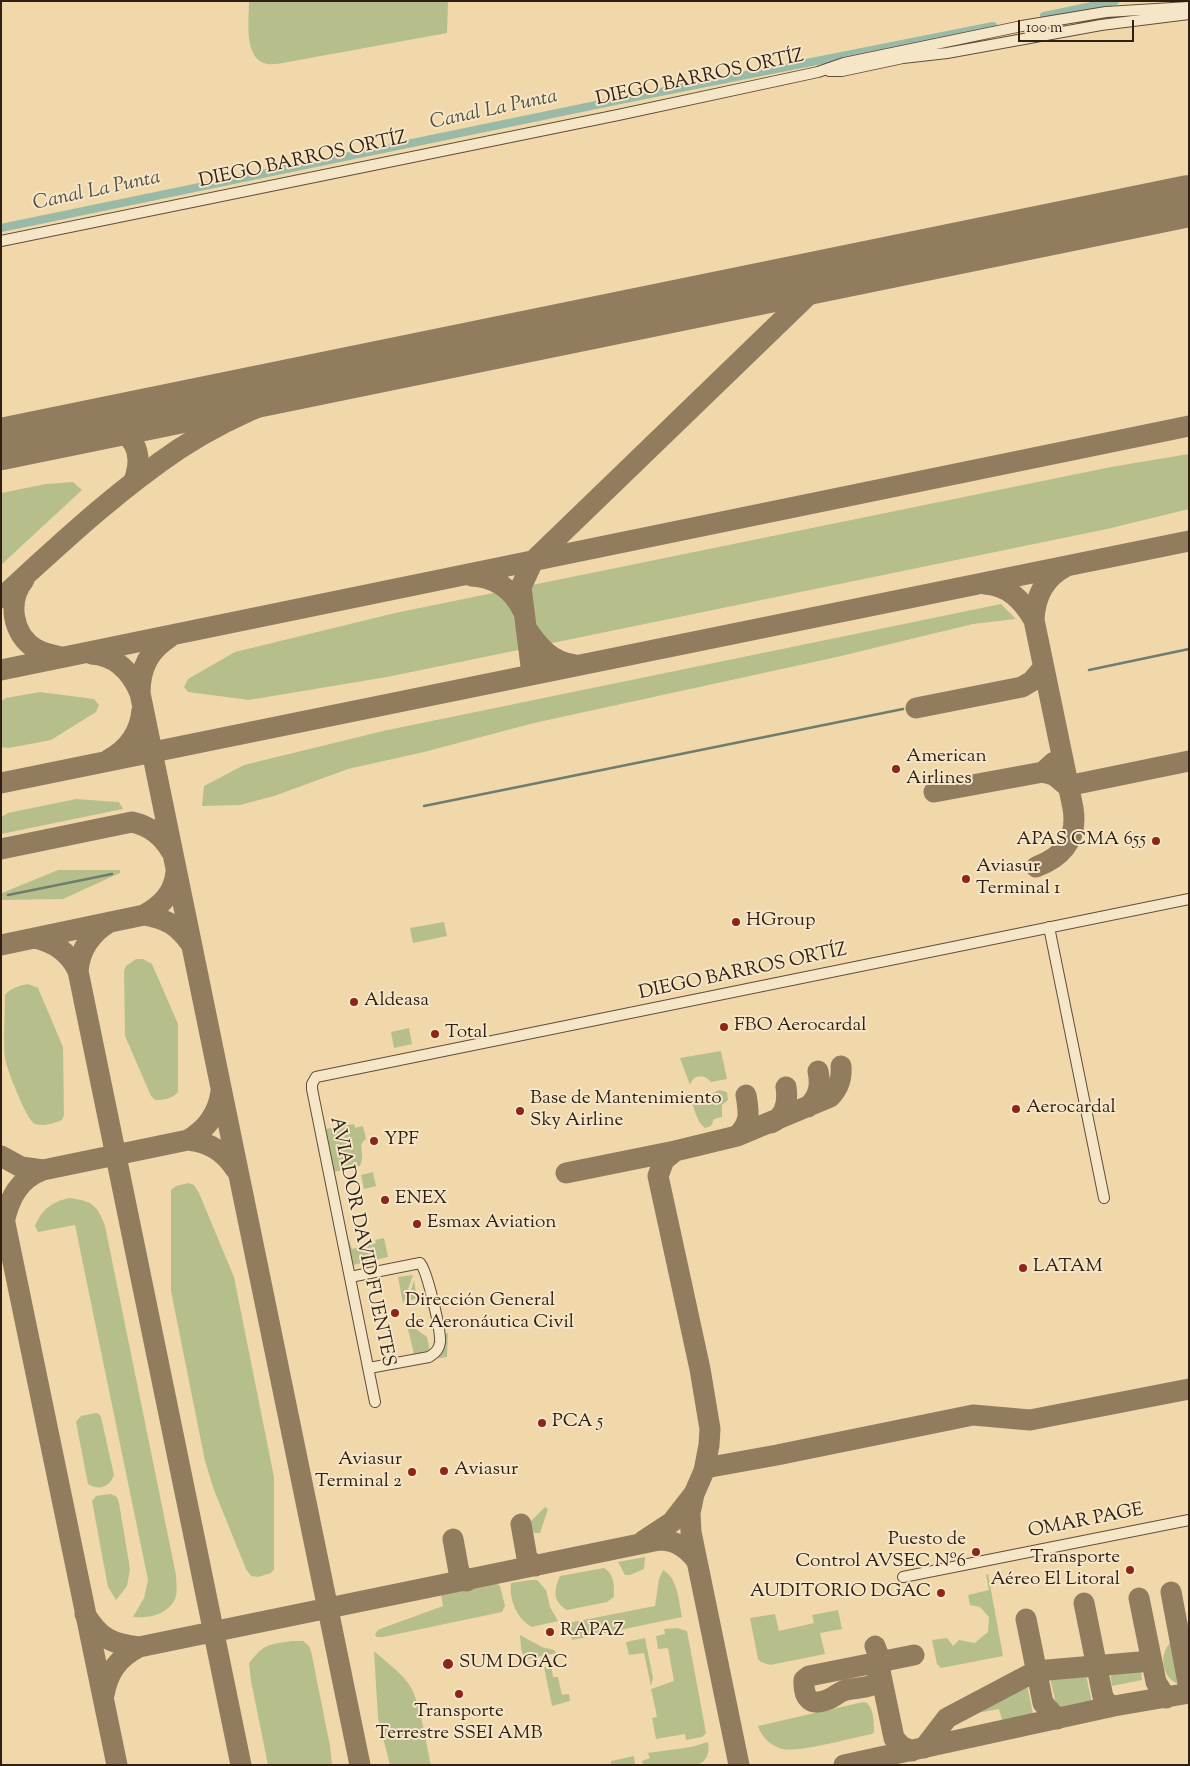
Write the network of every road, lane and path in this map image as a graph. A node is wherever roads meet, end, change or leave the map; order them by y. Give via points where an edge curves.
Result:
1 (1189, 7) edge
2 (1189, 14) edge
3 (818, 72) junction
4 (1, 241) edge
5 (1189, 899) edge
6 (1049, 927) junction
7 (312, 1089) joint
8 (1104, 1198) dead end
9 (350, 1277) junction
10 (370, 1368) junction
11 (376, 1402) dead end
12 (1189, 1520) edge
13 (902, 1577) dead end

1 - 3 street, DIEGO BARROS ORTÍZ via 1106,12 1022,26 844,62
2 - 3 street, DIEGO BARROS ORTÍZ via 1101,25 842,71
3 - 4 street, DIEGO BARROS ORTÍZ
5 - 6 street, DIEGO BARROS ORTÍZ
6 - 7 street, DIEGO BARROS ORTÍZ via 320,1076
6 - 8 street
7 - 9 street, AVIADOR DAVID FUENTES
9 - 10 street, AVIADOR DAVID FUENTES
9 - 10 street via 420,1263 425,1270 440,1336 436,1352 429,1357
10 - 11 street, AVIADOR DAVID FUENTES
12 - 13 street, OMAR PAGE

